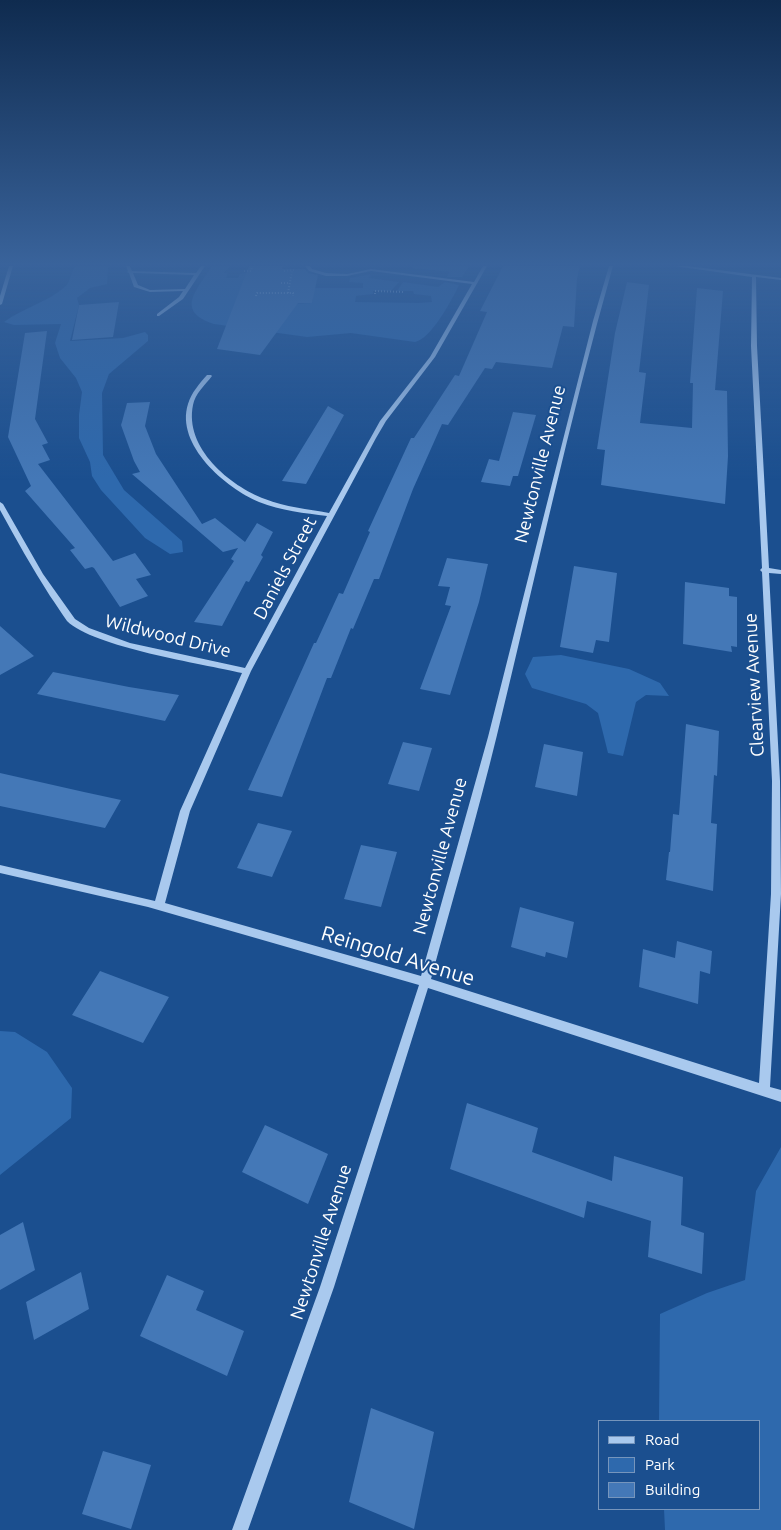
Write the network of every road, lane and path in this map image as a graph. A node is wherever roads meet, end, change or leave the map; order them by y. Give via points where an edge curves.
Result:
1 (443, 337) edge
2 (592, 337) edge
3 (754, 337) edge
4 (208, 376) dead end
5 (0, 504) edge
6 (330, 515) junction
7 (764, 570) junction
8 (781, 572) edge
9 (247, 671) junction
10 (0, 869) edge
11 (159, 906) junction
12 (425, 982) junction
13 (764, 1091) junction
14 (781, 1096) edge
15 (240, 1530) edge

1 - 6 street, Daniels Street via 383,421
2 - 12 street, Newtonville Avenue via 492,737
3 - 7 street, Clearview Avenue
4 - 6 street via 191,401 188,422 194,441 219,472 240,491 264,502
5 - 9 street, Wildwood Drive via 46,584 74,622 92,632 131,645
6 - 9 street, Daniels Street
7 - 8 street
7 - 13 street, Clearview Avenue via 776,781 776,894
9 - 11 street, Daniels Street via 186,811
10 - 11 street, Reingold Avenue
11 - 12 street, Reingold Avenue
12 - 13 street, Reingold Avenue
12 - 15 street, Newtonville Avenue via 327,1287
13 - 14 street, Reingold Avenue

